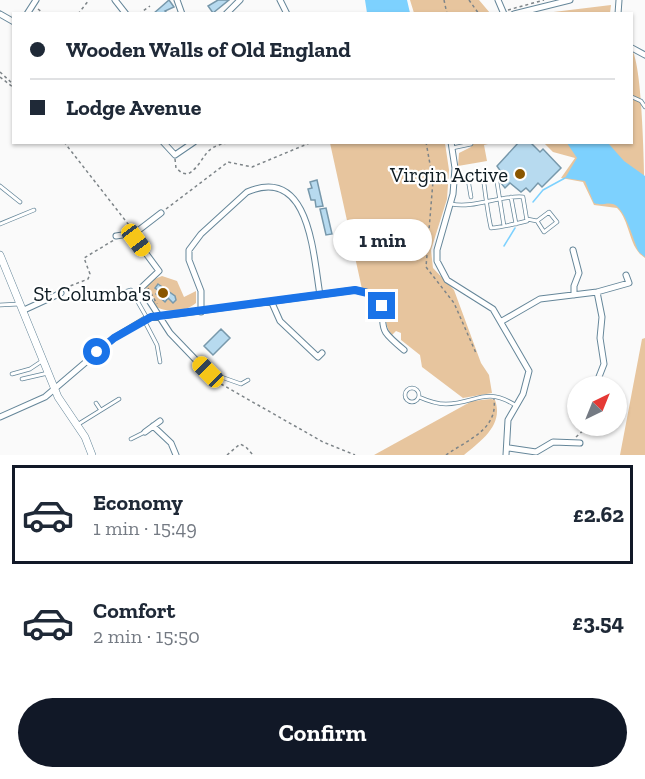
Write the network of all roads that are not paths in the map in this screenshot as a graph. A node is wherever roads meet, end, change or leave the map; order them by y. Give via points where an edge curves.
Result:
1 (115, 0) edge
2 (240, 0) edge
3 (498, 0) edge
4 (570, 0) edge
5 (124, 12) edge
6 (228, 12) edge
7 (504, 12) edge
8 (522, 12) edge
9 (633, 97) edge
10 (645, 107) edge
11 (165, 144) edge
12 (191, 144) edge
13 (471, 144) dead end
14 (452, 145) edge
15 (483, 175) junction
16 (0, 186) edge
17 (471, 197) dead end
18 (512, 198) junction
19 (500, 199) junction
20 (486, 201) junction
21 (20, 202) dead end
22 (452, 204) junction
23 (34, 210) dead end
24 (161, 213) road end
25 (527, 219) junction
26 (537, 221) junction
27 (0, 224) edge
28 (516, 224) junction
29 (504, 226) junction
30 (135, 233) junction
31 (116, 236) road end
32 (573, 250) dead end
33 (0, 255) edge
34 (3, 270) edge
35 (626, 275) dead end
36 (124, 292) dead end
37 (597, 292) junction
38 (320, 295) junction
39 (574, 295) junction
40 (272, 303) junction
41 (0, 304) edge
42 (59, 304) dead end
43 (22, 306) junction
44 (201, 312) junction
45 (159, 316) junction
46 (145, 319) junction
47 (501, 321) junction
48 (404, 350) dead end
49 (322, 353) dead end
50 (42, 361) junction
51 (160, 362) dead end
52 (208, 372) junction
53 (48, 373) junction
54 (12, 374) dead end
55 (599, 376) edge
56 (22, 379) dead end
57 (248, 380) dead end
58 (217, 382) road end
59 (55, 389) junction
60 (419, 397) junction
61 (119, 399) dead end
62 (96, 403) dead end
63 (515, 405) junction
64 (100, 409) junction
65 (0, 417) edge
66 (160, 421) dead end
67 (77, 425) junction
68 (153, 426) junction
69 (145, 432) joint
70 (131, 439) dead end
71 (580, 443) dead end
72 (509, 448) junction
73 (92, 455) edge
74 (176, 455) edge
75 (506, 455) edge

1 - 5 street
2 - 6 street
3 - 7 street
4 - 8 street
9 - 10 lane
11 - 12 street via 175,155
13 - 14 lane
14 - 22 street
15 - 17 lane via 468,179
15 - 19 lane via 496,176
15 - 20 lane
16 - 21 lane
18 - 19 lane
18 - 25 lane via 523,197
18 - 28 lane
19 - 20 lane
19 - 29 lane
20 - 22 lane
20 - 29 lane via 491,228
22 - 47 street via 436,261 458,288 484,301
23 - 27 lane
24 - 30 street
25 - 26 lane
25 - 28 lane
26 - 26 lane via 549,212 556,222 544,232
28 - 29 lane
30 - 31 street
30 - 45 street via 159,271 141,288
32 - 39 street via 579,273
33 - 34 street
34 - 43 street
35 - 37 street via 629,283
36 - 46 lane via 130,290
37 - 39 street
37 - 55 street via 604,364
38 - 40 street
38 - 44 street via 297,199 277,188 256,188 201,234 189,250 201,291
38 - 48 street via 355,290 376,295 382,306 384,333
39 - 47 street via 540,299
40 - 44 street
40 - 49 street via 280,321 318,357
41 - 43 lane
42 - 43 street via 58,295
43 - 50 street
44 - 45 street
45 - 46 street
45 - 52 street
46 - 51 lane
46 - 59 street via 114,338
47 - 63 street via 530,371
50 - 53 street
50 - 54 lane
52 - 57 lane via 241,384
52 - 58 street
53 - 56 lane
53 - 59 street
59 - 65 street
59 - 67 street
60 - 60 lane via 413,389 406,395 410,402
60 - 63 lane via 449,405 493,396
61 - 64 lane
62 - 64 lane
63 - 72 street via 508,420
64 - 67 lane
66 - 68 street
67 - 73 street
68 - 69 street
68 - 74 street via 171,443
69 - 70 lane
71 - 72 street via 553,442 536,452
72 - 75 street

